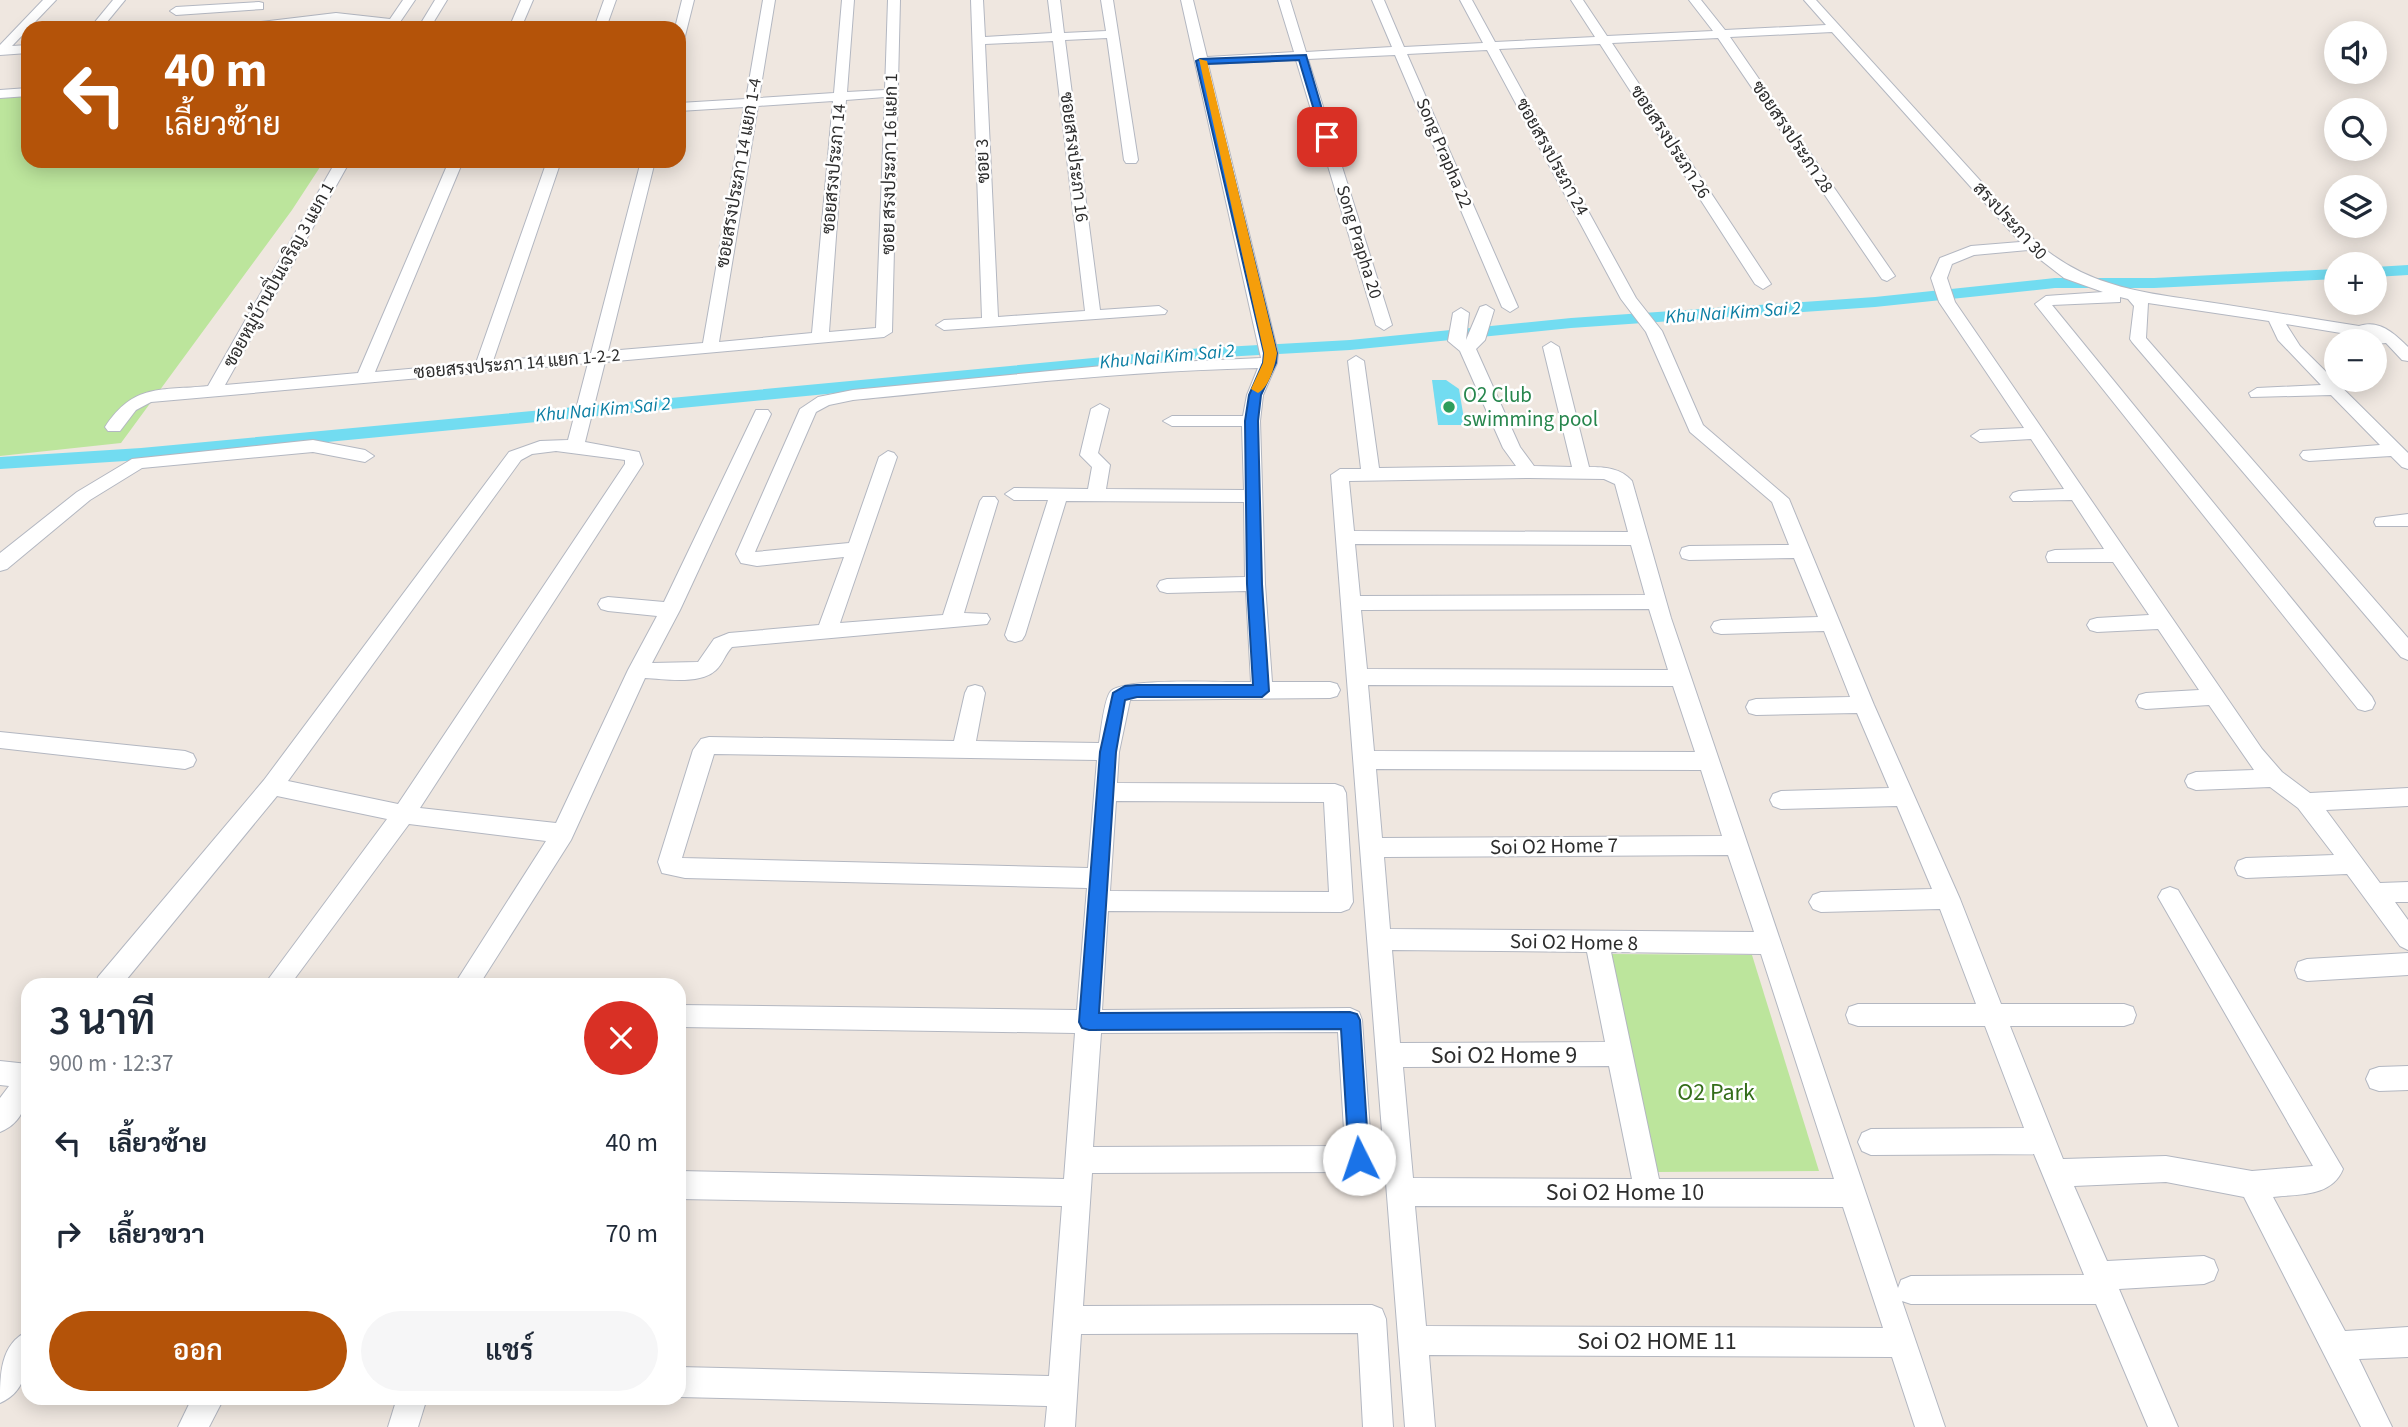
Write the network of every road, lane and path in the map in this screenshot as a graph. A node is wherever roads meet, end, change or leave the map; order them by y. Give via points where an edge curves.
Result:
1 (50, 0) edge
2 (119, 0) edge
3 (185, 0) edge
4 (409, 0) edge
5 (441, 0) edge
6 (527, 0) edge
7 (610, 0) edge
8 (688, 0) edge
9 (769, 0) edge
10 (848, 0) edge
11 (894, 0) edge
12 (977, 0) edge
13 (1054, 0) edge
14 (1107, 0) edge
15 (1188, 0) edge
16 (1284, 0) edge
17 (1378, 0) edge
18 (1466, 0) edge
19 (1577, 0) edge
20 (1695, 0) edge
21 (1810, 0) edge
22 (259, 6) dead end
23 (30, 21) edge
24 (102, 21) edge
25 (303, 21) edge
26 (364, 21) edge
27 (394, 21) edge
28 (428, 21) edge
29 (518, 21) edge
30 (602, 21) edge
31 (683, 21) edge
32 (1835, 27) junction
33 (21, 30) edge
34 (1720, 32) junction
35 (1113, 34) junction
36 (1059, 36) junction
37 (1604, 40) junction
38 (978, 41) junction
39 (1491, 45) junction
40 (21, 50) edge
41 (1399, 50) junction
42 (1, 51) edge
43 (1303, 57) junction
44 (1200, 61) junction
45 (21, 92) edge
46 (891, 93) junction
47 (0, 94) edge
48 (839, 97) junction
49 (751, 102) junction
50 (686, 107) edge
51 (1131, 160) dead end
52 (339, 168) edge
53 (453, 168) edge
54 (552, 168) edge
55 (646, 168) edge
56 (2031, 245) junction
57 (1887, 276) dead end
58 (1763, 284) dead end
59 (2138, 301) junction
60 (1510, 307) dead end
61 (1158, 311) dead end
62 (1485, 313) dead end
63 (1093, 314) junction
64 (1461, 316) dead end
65 (2275, 318) junction
66 (990, 321) junction
67 (1384, 325) dead end
68 (944, 326) dead end
69 (886, 328) joint
70 (2338, 329) edge
71 (2408, 332) edge
72 (2387, 335) edge
73 (820, 338) junction
74 (2387, 342) edge
75 (1466, 343) junction
76 (710, 346) junction
77 (1551, 346) dead end
78 (2387, 346) edge
79 (1269, 353) junction
80 (599, 355) junction
81 (2408, 356) edge
82 (1356, 361) dead end
83 (483, 366) junction
84 (2408, 371) edge
85 (364, 379) junction
86 (2324, 379) edge
87 (214, 390) junction
88 (2324, 390) edge
89 (2337, 392) edge
90 (2257, 393) dead end
91 (1100, 409) dead end
92 (762, 414) dead end
93 (1172, 421) dead end
94 (1251, 421) junction
95 (114, 427) dead end
96 (2035, 433) junction
97 (1980, 436) dead end
98 (575, 447) junction
99 (2395, 450) junction
100 (2309, 455) dead end
101 (365, 456) dead end
102 (888, 457) dead end
103 (2408, 463) edge
104 (1530, 472) junction
105 (1582, 473) junction
106 (1371, 474) junction
107 (1014, 494) dead end
108 (1059, 494) junction
109 (2076, 494) junction
110 (1096, 495) junction
111 (1253, 496) junction
112 (2019, 497) dead end
113 (989, 501) dead end
114 (2408, 520) edge
115 (2383, 522) dead end
116 (1345, 537) junction
117 (1639, 539) junction
118 (854, 549) junction
119 (1801, 551) junction
120 (1689, 553) dead end
121 (2117, 555) junction
122 (2055, 557) dead end
123 (0, 564) edge
124 (1255, 584) junction
125 (1167, 586) dead end
126 (1657, 602) junction
127 (1350, 603) junction
128 (608, 604) dead end
129 (670, 610) junction
130 (980, 619) dead end
131 (951, 622) junction
132 (2163, 622) junction
133 (1830, 624) junction
134 (2097, 625) dead end
135 (1721, 627) dead end
136 (827, 632) junction
137 (1015, 635) dead end
138 (2408, 652) edge
139 (638, 670) junction
140 (1357, 677) junction
141 (1682, 678) junction
142 (1330, 690) dead end
143 (1262, 691) junction
144 (975, 692) dead end
145 (2215, 697) junction
146 (2146, 701) dead end
147 (2365, 704) dead end
148 (1864, 705) junction
149 (1755, 707) dead end
150 (0, 740) edge
151 (963, 751) junction
152 (1108, 752) junction
153 (185, 760) dead end
154 (1364, 760) junction
155 (1710, 761) junction
156 (2274, 778) junction
157 (2196, 780) dead end
158 (272, 786) junction
159 (1105, 792) junction
160 (1904, 797) junction
161 (2408, 797) edge
162 (1781, 800) dead end
163 (2306, 802) junction
164 (405, 812) junction
165 (563, 833) junction
166 (1737, 845) junction
167 (1371, 848) junction
168 (2355, 864) junction
169 (2246, 868) dead end
170 (1098, 890) junction
171 (2408, 892) edge
172 (2377, 893) junction
173 (2170, 897) dead end
174 (1948, 899) junction
175 (1821, 902) dead end
176 (1379, 939) junction
177 (2408, 939) edge
178 (1597, 943) junction
179 (1768, 943) junction
180 (2408, 964) edge
181 (2307, 970) dead end
182 (113, 978) edge
183 (281, 978) edge
184 (470, 978) edge
185 (1858, 1015) dead end
186 (2124, 1015) dead end
187 (686, 1016) edge
188 (1995, 1016) junction
189 (1089, 1022) junction
190 (1620, 1054) junction
191 (1388, 1055) junction
192 (0, 1073) edge
193 (2408, 1078) edge
194 (2379, 1079) dead end
195 (21, 1082) edge
196 (21, 1092) edge
197 (0, 1119) edge
198 (2043, 1141) junction
199 (1871, 1142) dead end
200 (1079, 1160) junction
201 (2055, 1173) junction
202 (686, 1185) edge
203 (2252, 1185) junction
204 (1400, 1192) junction
205 (1648, 1192) junction
206 (1076, 1193) junction
207 (1851, 1193) junction
208 (2204, 1270) dead end
209 (2101, 1283) junction
210 (1911, 1290) dead end
211 (1067, 1320) junction
212 (1413, 1340) junction
213 (2408, 1342) edge
214 (1902, 1343) junction
215 (2337, 1346) junction
216 (21, 1356) edge
217 (686, 1382) edge
218 (0, 1388) edge
219 (1062, 1391) junction
220 (205, 1405) edge
221 (410, 1405) edge
222 (193, 1427) edge
223 (403, 1427) edge
224 (1060, 1427) edge
225 (1378, 1427) edge
226 (1420, 1427) edge
227 (1930, 1427) edge
228 (2163, 1427) edge
229 (2376, 1427) edge

1 - 23 street
2 - 24 street
3 - 22 street via 173,15
4 - 27 street
5 - 28 street
6 - 29 street
7 - 30 street
8 - 31 street
9 - 49 street, ซอยสรงประภา 14 แยก 1-4
10 - 48 street, ซอยสรงประภา 14
11 - 46 street, ซอย สรงประภา 16 แยก 1
12 - 38 street, ซอย 3
13 - 36 street, ซอยสรงประภา 16
14 - 35 street
15 - 44 street
16 - 43 street, Song Prapha 20
17 - 41 street, Song Prapha 22
18 - 39 street, ซอยสรงประภา 24
19 - 37 street, ซอยสรงประภา 26
20 - 34 street, ซอยสรงประภา 28
21 - 32 street, สรงประภา 30
25 - 26 street via 336,17
32 - 34 street
32 - 56 street, สรงประภา 30
33 - 42 street
34 - 37 street
34 - 57 street, ซอยสรงประภา 28
35 - 36 street
35 - 51 street
36 - 38 street
36 - 63 street, ซอยสรงประภา 16
37 - 39 street
37 - 58 street, ซอยสรงประภา 26
38 - 66 street, ซอย 3
39 - 41 street
39 - 119 street, ซอยสรงประภา 24 via 1639,314 1654,331 1696,428 1777,496
40 - 42 street
41 - 43 street
41 - 60 street, Song Prapha 22
43 - 44 street
43 - 67 street, Song Prapha 20
44 - 79 street
45 - 47 street
46 - 48 street
46 - 69 street, ซอย สรงประภา 16 แยก 1
48 - 49 street
48 - 73 street, ซอยสรงประภา 14
49 - 50 street
49 - 76 street, ซอยสรงประภา 14 แยก 1-4
52 - 87 street, ซอยหมู่บ้านปิ่นเจริญ 3 แยก 1
53 - 85 street
54 - 83 street
55 - 80 street
56 - 59 street, สรงประภา 30 via 2065,274
56 - 96 street via 1960,254 1945,261 1939,278 1947,302
59 - 65 street, สรงประภา 30
59 - 138 street via 2138,339
59 - 147 street via 2105,297 2043,303
61 - 63 street
62 - 75 street
63 - 66 street
64 - 75 street
65 - 70 street, สรงประภา 30
65 - 86 street via 2284,337
66 - 68 street
69 - 73 street, ซอยสรงประภา 14 แยก 1-2-2 via 877,334
71 - 72 street, สรงประภา 30
73 - 76 street, ซอยสรงประภา 14 แยก 1-2-2
74 - 81 street
75 - 104 street via 1513,448
76 - 80 street, ซอยสรงประภา 14 แยก 1-2-2
77 - 105 street
78 - 84 street
79 - 94 street
79 - 118 street via 853,395 819,403 809,409 745,554 757,559
80 - 83 street, ซอยสรงประภา 14 แยก 1-2-2
80 - 98 street
82 - 106 street
83 - 85 street, ซอยสรงประภา 14 แยก 1-2-2
85 - 87 street, ซอยสรงประภา 14 แยก 1-2-2
87 - 95 street, ซอยสรงประภา 14 แยก 1-2-2 via 147,397 130,406
88 - 90 street
89 - 99 street
91 - 110 street via 1089,455 1101,465
92 - 129 street
93 - 94 street
94 - 111 street
96 - 97 street
96 - 109 street
98 - 158 street via 533,446 514,457
98 - 164 street via 635,459
99 - 100 street
99 - 103 street
101 - 123 street via 313,446 138,463 102,483
102 - 118 street
104 - 105 street
104 - 106 street
105 - 117 street via 1607,473 1623,481
106 - 116 street via 1340,475
107 - 108 street
108 - 110 street
108 - 137 street
109 - 112 street
109 - 121 street
110 - 111 street
111 - 124 street
113 - 131 street
114 - 115 street
116 - 117 street
116 - 127 street
117 - 126 street
118 - 136 street
119 - 120 street
119 - 133 street, ซอยสรงประภา 24
121 - 122 street
121 - 132 street
124 - 125 street
124 - 143 street
126 - 127 street
126 - 141 street
127 - 140 street
128 - 129 street
129 - 139 street
130 - 131 street
131 - 136 street
132 - 134 street
132 - 145 street
133 - 135 street
133 - 148 street, ซอยสรงประภา 24
136 - 139 street via 724,641 710,664 700,670
139 - 165 street
140 - 141 street
140 - 154 street
141 - 155 street
142 - 143 street
143 - 152 street via 1120,694
144 - 151 street
145 - 146 street
145 - 156 street
148 - 149 street
148 - 160 street, ซอยสรงประภา 24
150 - 153 street
151 - 152 street
151 - 170 street via 709,745 670,866
152 - 159 street
154 - 155 street
154 - 167 street
155 - 166 street
156 - 157 street
156 - 163 street
158 - 164 street
158 - 182 street
159 - 170 street
159 - 170 street via 1335,793 1340,902
160 - 162 street
160 - 174 street, ซอยสรงประภา 24
161 - 163 street
163 - 168 street
164 - 165 street
164 - 183 street
165 - 184 street
166 - 167 street, Soi O2 Home 7
166 - 179 street
167 - 176 street
168 - 169 street
168 - 172 street
170 - 189 street
171 - 172 street
172 - 177 street
173 - 203 street via 2330,1169 2318,1179
174 - 175 street
174 - 188 street, ซอยสรงประภา 24
176 - 178 street, Soi O2 Home 8
176 - 191 street
178 - 179 street, Soi O2 Home 8
178 - 190 street
179 - 207 street
180 - 181 street
185 - 188 street
186 - 188 street
187 - 189 street
188 - 198 street, ซอยสรงประภา 24
189 - 200 street
189 - 200 street via 1350,1020 1359,1159
190 - 191 street, Soi O2 Home 9
190 - 205 street
191 - 204 street
192 - 195 street
193 - 194 street
196 - 197 street
198 - 199 street
198 - 201 street, ซอยสรงประภา 24
200 - 206 street
201 - 203 street via 2166,1170
201 - 209 street, ซอยสรงประภา 24
202 - 206 street
203 - 215 street
204 - 205 street, Soi O2 Home 10
204 - 212 street
205 - 207 street, Soi O2 Home 10
206 - 211 street
207 - 214 street
208 - 209 street
209 - 210 street
209 - 228 street, ซอยสรงประภา 24
211 - 219 street
211 - 225 street via 1373,1319
212 - 214 street, Soi O2 HOME 11
212 - 226 street
213 - 215 street
214 - 227 street
215 - 229 street
216 - 218 street
217 - 219 street
219 - 224 street
220 - 222 street
221 - 223 street

